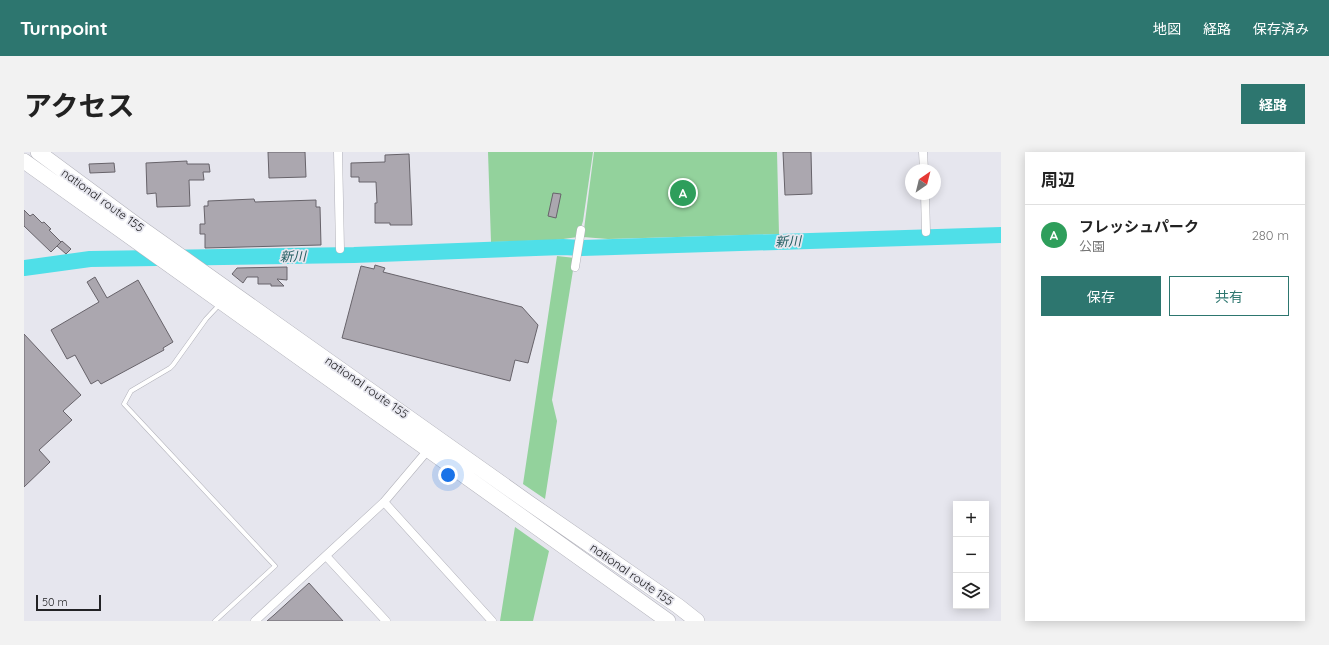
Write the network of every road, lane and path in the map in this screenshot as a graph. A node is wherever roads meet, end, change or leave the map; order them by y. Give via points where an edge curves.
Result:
1 (38, 152) edge
2 (338, 152) edge
3 (923, 152) edge
4 (24, 161) edge
5 (924, 164) edge
6 (925, 200) edge
7 (581, 230) dead end
8 (926, 232) dead end
9 (340, 249) dead end
10 (575, 267) dead end
11 (221, 302) junction
12 (428, 450) junction
13 (384, 502) junction
14 (326, 556) junction
15 (215, 621) edge
16 (255, 621) edge
17 (386, 621) edge
18 (492, 621) edge
19 (668, 621) edge
20 (697, 621) edge

1 - 20 highway, national route 155 via 176,253
2 - 9 street
3 - 5 street
4 - 11 highway, national route 155
6 - 8 street
7 - 10 street
11 - 12 highway, national route 155
11 - 15 lane via 173,365 131,391 124,404 275,566
12 - 13 street
12 - 19 highway, national route 155
13 - 14 street
13 - 18 street
14 - 16 street
14 - 17 street

